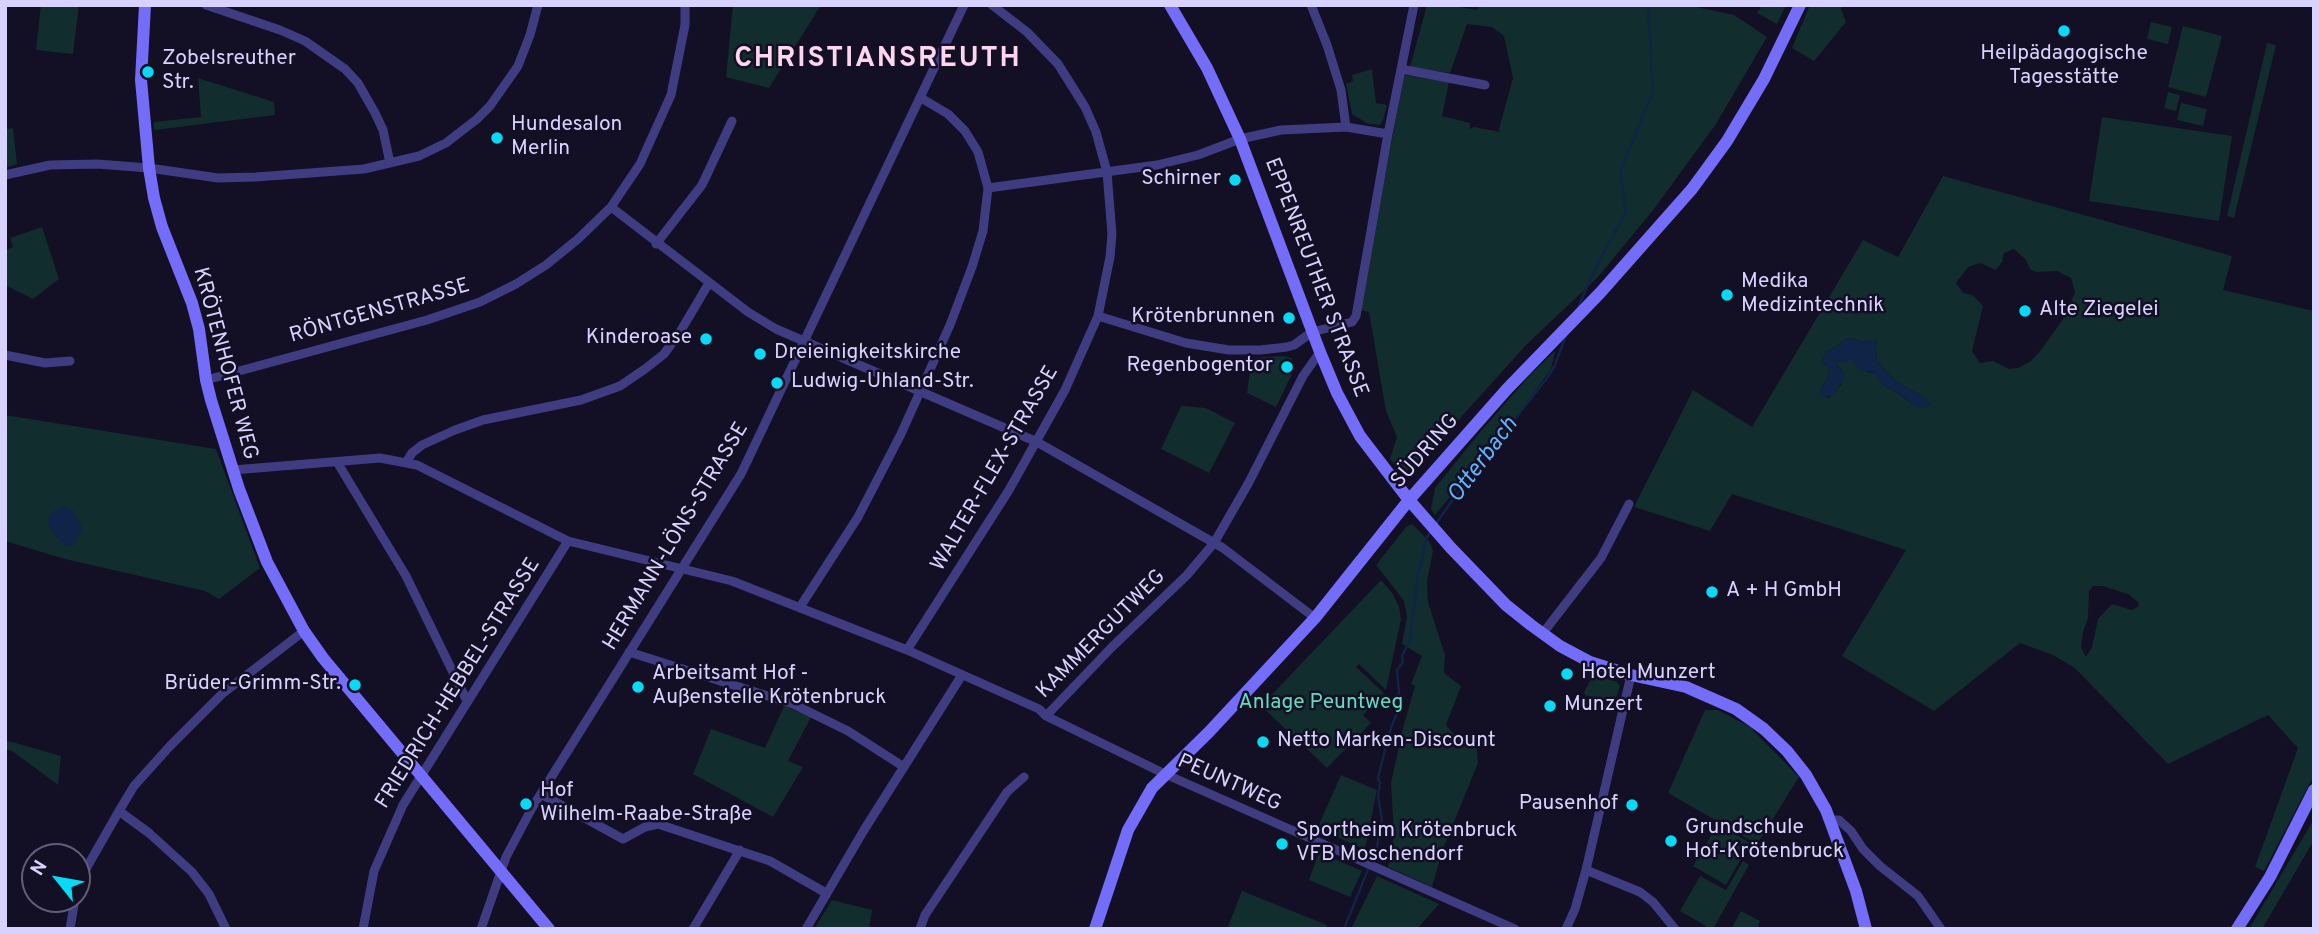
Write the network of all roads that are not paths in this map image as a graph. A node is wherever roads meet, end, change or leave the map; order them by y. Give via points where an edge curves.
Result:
1 (145, 5) edge
2 (206, 5) edge
3 (538, 5) edge
4 (685, 5) edge
5 (964, 5) edge
6 (992, 5) edge
7 (1170, 5) edge
8 (1311, 5) edge
9 (1415, 5) edge
10 (1800, 5) edge
11 (1401, 69) junction
12 (1485, 85) dead end
13 (921, 97) junction
14 (732, 121) dead end
15 (1346, 127) junction
16 (1388, 134) junction
17 (1240, 139) junction
18 (390, 163) junction
19 (149, 168) junction
20 (1108, 172) junction
21 (5, 175) edge
22 (988, 188) junction
23 (611, 207) junction
24 (656, 244) junction
25 (709, 283) junction
26 (1098, 316) junction
27 (1312, 332) junction
28 (804, 341) junction
29 (1320, 352) junction
30 (5, 355) edge
31 (70, 361) dead end
32 (206, 380) junction
33 (921, 392) junction
34 (1037, 442) junction
35 (407, 461) junction
36 (337, 462) junction
37 (233, 470) junction
38 (1409, 500) junction
39 (1629, 504) dead end
40 (568, 541) junction
41 (1214, 543) junction
42 (682, 568) junction
43 (800, 607) junction
44 (1315, 618) junction
45 (304, 631) junction
46 (1543, 634) junction
47 (907, 650) junction
48 (629, 652) junction
49 (962, 675) junction
50 (1631, 675) junction
51 (467, 701) junction
52 (1046, 716) junction
53 (904, 767) junction
54 (1165, 774) junction
55 (421, 776) junction
56 (1024, 777) dead end
57 (2314, 790) edge
58 (541, 794) junction
59 (119, 811) junction
60 (1830, 820) junction
61 (740, 850) junction
62 (91, 860) edge
63 (501, 869) junction
64 (1586, 870) junction
65 (826, 893) junction
66 (226, 929) edge
67 (363, 929) edge
68 (481, 929) edge
69 (549, 929) edge
70 (693, 929) edge
71 (806, 929) edge
72 (920, 929) edge
73 (1095, 929) edge
74 (1515, 929) edge
75 (1566, 929) edge
76 (1675, 929) edge
77 (1866, 929) edge
78 (1941, 929) edge
79 (2237, 929) edge

1 - 19 street, KRÖTENHOFER WEG via 141,72
2 - 18 street via 305,41 345,69 375,113
3 - 18 street via 521,59 484,113 446,143
4 - 23 street, RÖNTGENSTRASSE via 671,95 640,164
5 - 13 street, HERMANN-LÖNS-STRASSE
6 - 20 street, WALTER-FLEX-STRASSE via 1058,64 1085,107
7 - 17 street, EPPENREUTHER STRASSE via 1207,68
8 - 15 street via 1341,90
9 - 11 street
10 - 38 street, SÜDRING via 1764,79 1692,189
11 - 12 street
11 - 16 street
13 - 22 street via 965,131 978,152
13 - 28 street, HERMANN-LÖNS-STRASSE
14 - 24 street via 702,185
15 - 16 street
15 - 17 street via 1280,130
16 - 27 street via 1356,316 1352,322
17 - 20 street via 1157,165
17 - 27 street, EPPENREUTHER STRASSE
18 - 19 street via 364,169 218,178
19 - 21 street via 50,165
19 - 32 street, KRÖTENHOFER WEG via 162,227 195,316
20 - 22 street
20 - 26 street, WALTER-FLEX-STRASSE via 1112,234
22 - 33 street via 983,231 972,267
23 - 24 street
23 - 32 street, RÖNTGENSTRASSE via 546,265 480,302
24 - 25 street
25 - 28 street via 748,312
25 - 35 street via 664,354 620,386 581,400 483,420 422,445
26 - 27 street via 1186,343 1229,349 1277,350
26 - 34 street, WALTER-FLEX-STRASSE
27 - 29 street, EPPENREUTHER STRASSE
28 - 33 street
28 - 42 street, HERMANN-LÖNS-STRASSE via 741,474
29 - 38 street, EPPENREUTHER STRASSE via 1360,436
29 - 41 street, KAMMERGUTWEG
30 - 31 street via 45,363
32 - 37 street, KRÖTENHOFER WEG
33 - 34 street
33 - 43 street via 874,489
34 - 41 street
34 - 47 street, WALTER-FLEX-STRASSE
35 - 36 street
35 - 40 street, KAMMERGUTWEG
36 - 37 street
36 - 51 street via 406,576
37 - 45 street, KRÖTENHOFER WEG via 267,562
38 - 44 street, SÜDRING
38 - 46 street, EPPENREUTHER STRASSE via 1506,605
39 - 46 street via 1601,558
40 - 42 street, KAMMERGUTWEG
40 - 51 street, FRIEDRICH-HEBBEL-STRASSE
41 - 44 street
41 - 52 street, KAMMERGUTWEG
42 - 43 street, KAMMERGUTWEG
42 - 48 street, HERMANN-LÖNS-STRASSE
43 - 47 street, KAMMERGUTWEG
44 - 54 street, SÜDRING
45 - 55 street, KRÖTENHOFER WEG
45 - 59 street via 222,694 134,786
46 - 50 street, EPPENREUTHER STRASSE via 1590,662
47 - 49 street, KAMMERGUTWEG
48 - 53 street via 793,704 848,731
48 - 58 street, HERMANN-LÖNS-STRASSE
49 - 52 street, KAMMERGUTWEG
49 - 53 street
50 - 60 street, EPPENREUTHER STRASSE via 1712,697 1764,729 1806,775
50 - 64 street
51 - 55 street, FRIEDRICH-HEBBEL-STRASSE
52 - 54 street, PEUNTWEG
53 - 65 street
54 - 73 street, SÜDRING via 1137,810
54 - 74 street, PEUNTWEG
55 - 63 street, KRÖTENHOFER WEG
55 - 67 street, FRIEDRICH-HEBBEL-STRASSE via 378,860
56 - 72 street via 1007,792
57 - 79 street via 2270,877
58 - 61 street via 623,839 658,824
58 - 63 street, HERMANN-LÖNS-STRASSE
59 - 62 street
59 - 66 street via 192,872
60 - 77 street, EPPENREUTHER STRASSE
60 - 78 street, EPPENREUTHER STRASSE via 1851,831 1880,866 1917,896
61 - 65 street via 770,861
61 - 70 street
63 - 68 street, HERMANN-LÖNS-STRASSE
63 - 69 street, KRÖTENHOFER WEG
64 - 75 street
64 - 76 street via 1640,892
65 - 71 street

